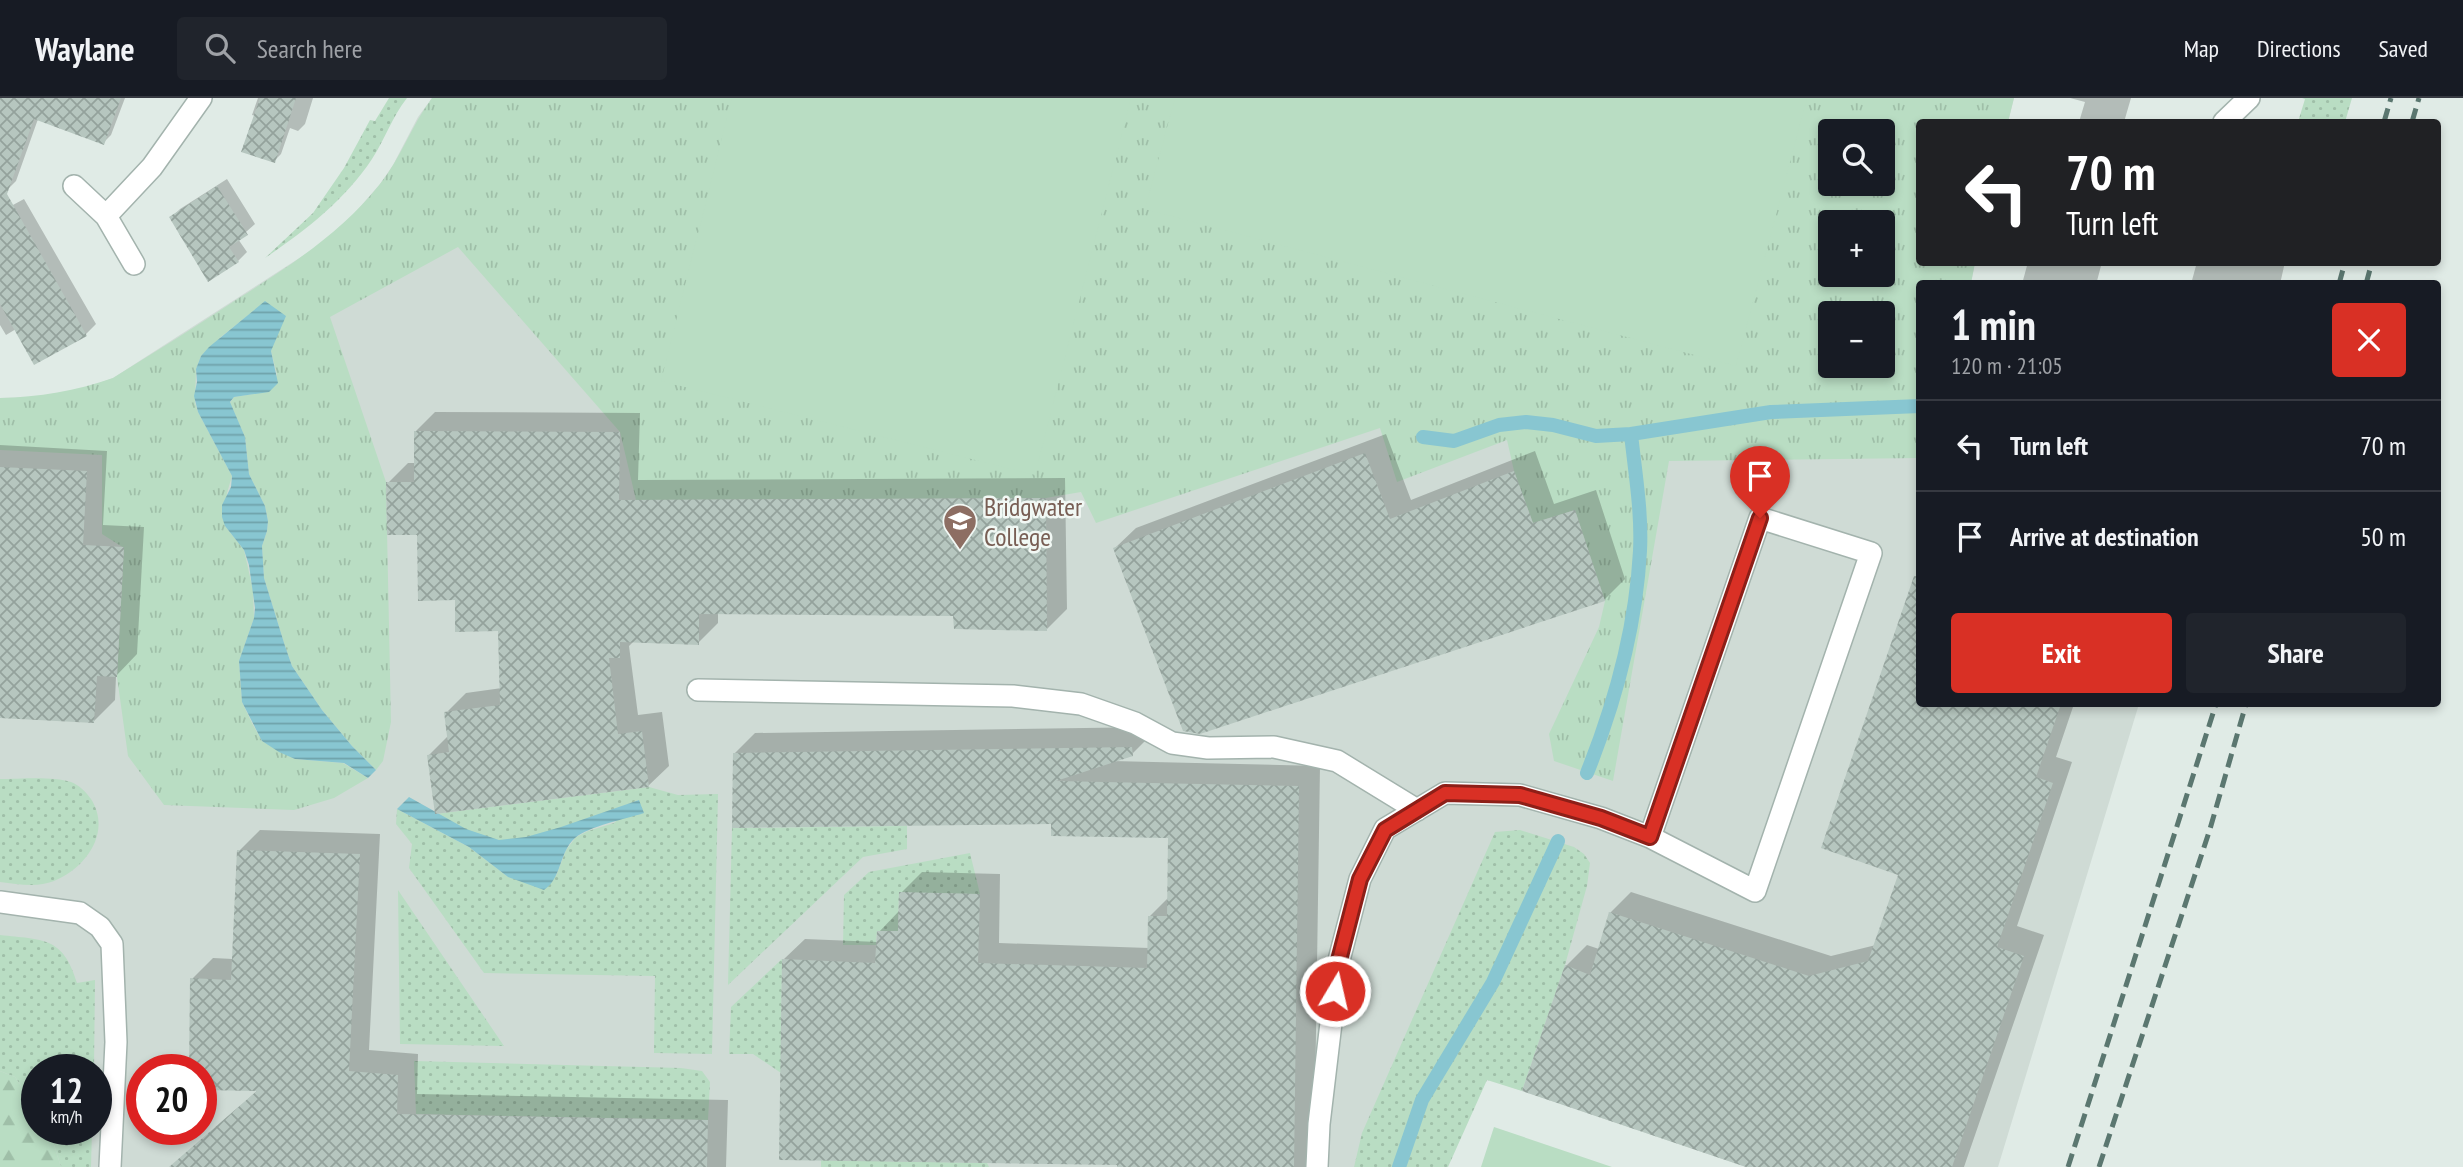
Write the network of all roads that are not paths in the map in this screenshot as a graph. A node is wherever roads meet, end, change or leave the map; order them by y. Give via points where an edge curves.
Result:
1 (201, 98) edge
2 (2249, 98) edge
3 (2227, 119) edge
4 (74, 186) dead end
5 (106, 216) junction
6 (134, 264) dead end
7 (698, 690) dead end
8 (1418, 810) junction
9 (1650, 837) junction
10 (0, 902) edge
11 (110, 1167) edge
12 (1317, 1167) edge

1 - 5 street via 152,167
2 - 3 street
4 - 5 street
5 - 6 street
7 - 8 street via 1013,696 1081,704 1135,723 1172,743 1208,748 1274,747 1337,761
8 - 9 street via 1445,793 1520,795
8 - 12 street via 1385,830 1360,879 1338,964
9 - 9 street via 1760,518 1871,553 1755,891
10 - 11 street via 80,913 100,927 112,944 116,1042

